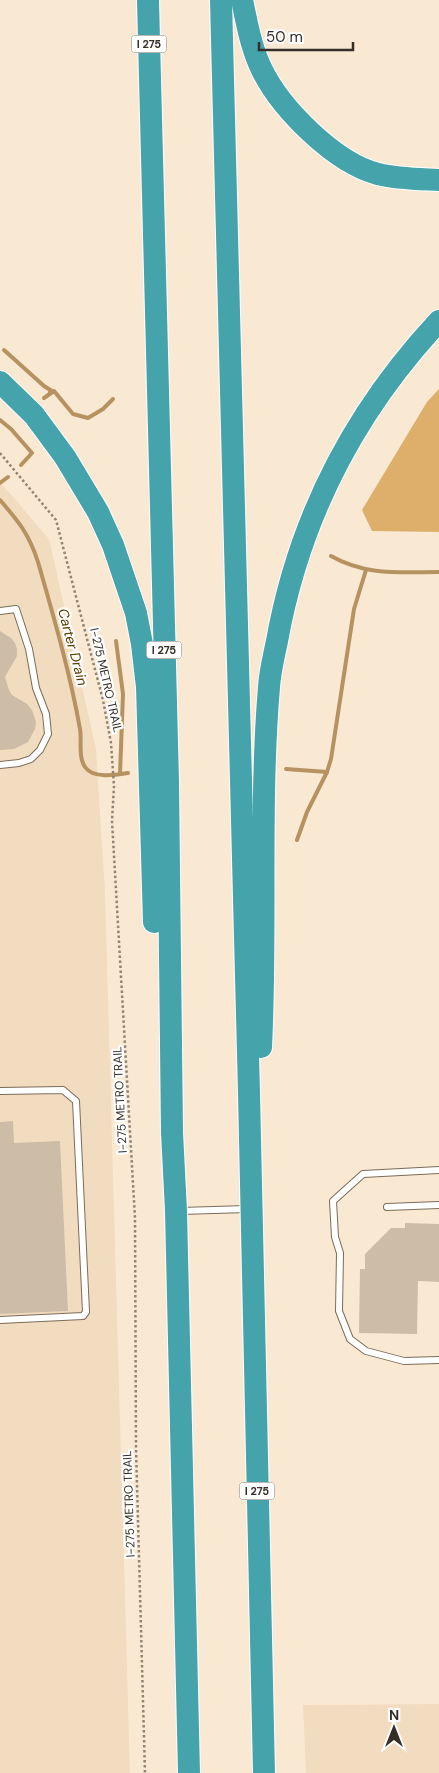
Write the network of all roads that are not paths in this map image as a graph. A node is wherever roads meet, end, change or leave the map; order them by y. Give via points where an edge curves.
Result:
1 (142, 0) edge
2 (148, 0) edge
3 (220, 0) edge
4 (242, 0) edge
5 (150, 88) junction
6 (439, 180) edge
7 (439, 321) edge
8 (0, 382) edge
9 (0, 612) edge
10 (0, 765) edge
11 (0, 1091) edge
12 (249, 1093) junction
13 (172, 1132) junction
14 (439, 1170) edge
15 (439, 1205) edge
16 (387, 1207) dead end
17 (252, 1209) junction
18 (176, 1211) junction
19 (0, 1320) edge
20 (439, 1360) edge
21 (189, 1773) edge
22 (264, 1773) edge

1 - 5 highway
2 - 5 highway, I 275
3 - 12 highway, I 275
4 - 6 highway via 261,68 275,93 318,139 347,160 377,173 406,179
5 - 13 highway, I 275 via 168,781
7 - 12 highway via 386,384 352,434 300,549 281,616 269,685 260,1062
8 - 13 highway via 34,414 98,512 136,613 147,687 160,1062
9 - 10 lane via 16,609 46,714 48,734 31,760
11 - 19 lane via 63,1090 76,1101 86,1312 83,1316
12 - 17 highway, I 275
13 - 18 highway, I 275
14 - 20 lane via 364,1174 332,1201 335,1237 340,1253 340,1311 350,1339 366,1351 404,1361
15 - 16 lane
17 - 18 lane
17 - 22 highway, I 275
18 - 21 highway, I 275

